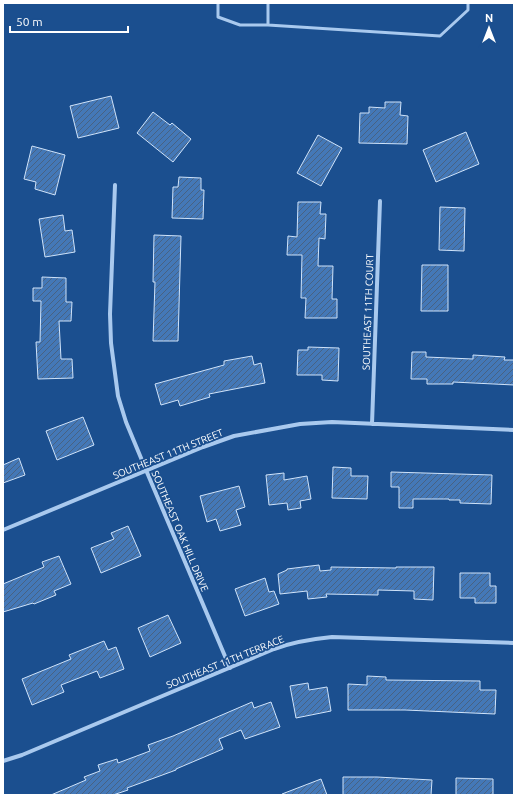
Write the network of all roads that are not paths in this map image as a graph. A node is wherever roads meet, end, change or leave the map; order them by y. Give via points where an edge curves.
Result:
1 (218, 3) edge
2 (268, 3) edge
3 (468, 3) edge
4 (268, 25) junction
5 (115, 185) dead end
6 (380, 201) dead end
7 (372, 424) junction
8 (514, 430) edge
9 (146, 470) junction
10 (3, 530) edge
11 (514, 643) edge
12 (230, 668) junction
13 (3, 761) edge

1 - 4 lane via 218,17 240,25
2 - 4 lane
3 - 4 lane via 468,10 440,36
5 - 9 street, SOUTHEAST OAK HILL DRIVE via 110,314 114,371 126,422
6 - 7 street, SOUTHEAST 11TH COURT
7 - 8 street, SOUTHEAST 11TH STREET
7 - 9 street, SOUTHEAST 11TH STREET via 332,422 268,429 234,436
9 - 10 street, SOUTHEAST 11TH STREET
9 - 12 street, SOUTHEAST OAK HILL DRIVE
11 - 12 street, SOUTHEAST 11TH TERRACE via 320,638 274,649
12 - 13 street, SOUTHEAST 11TH TERRACE

